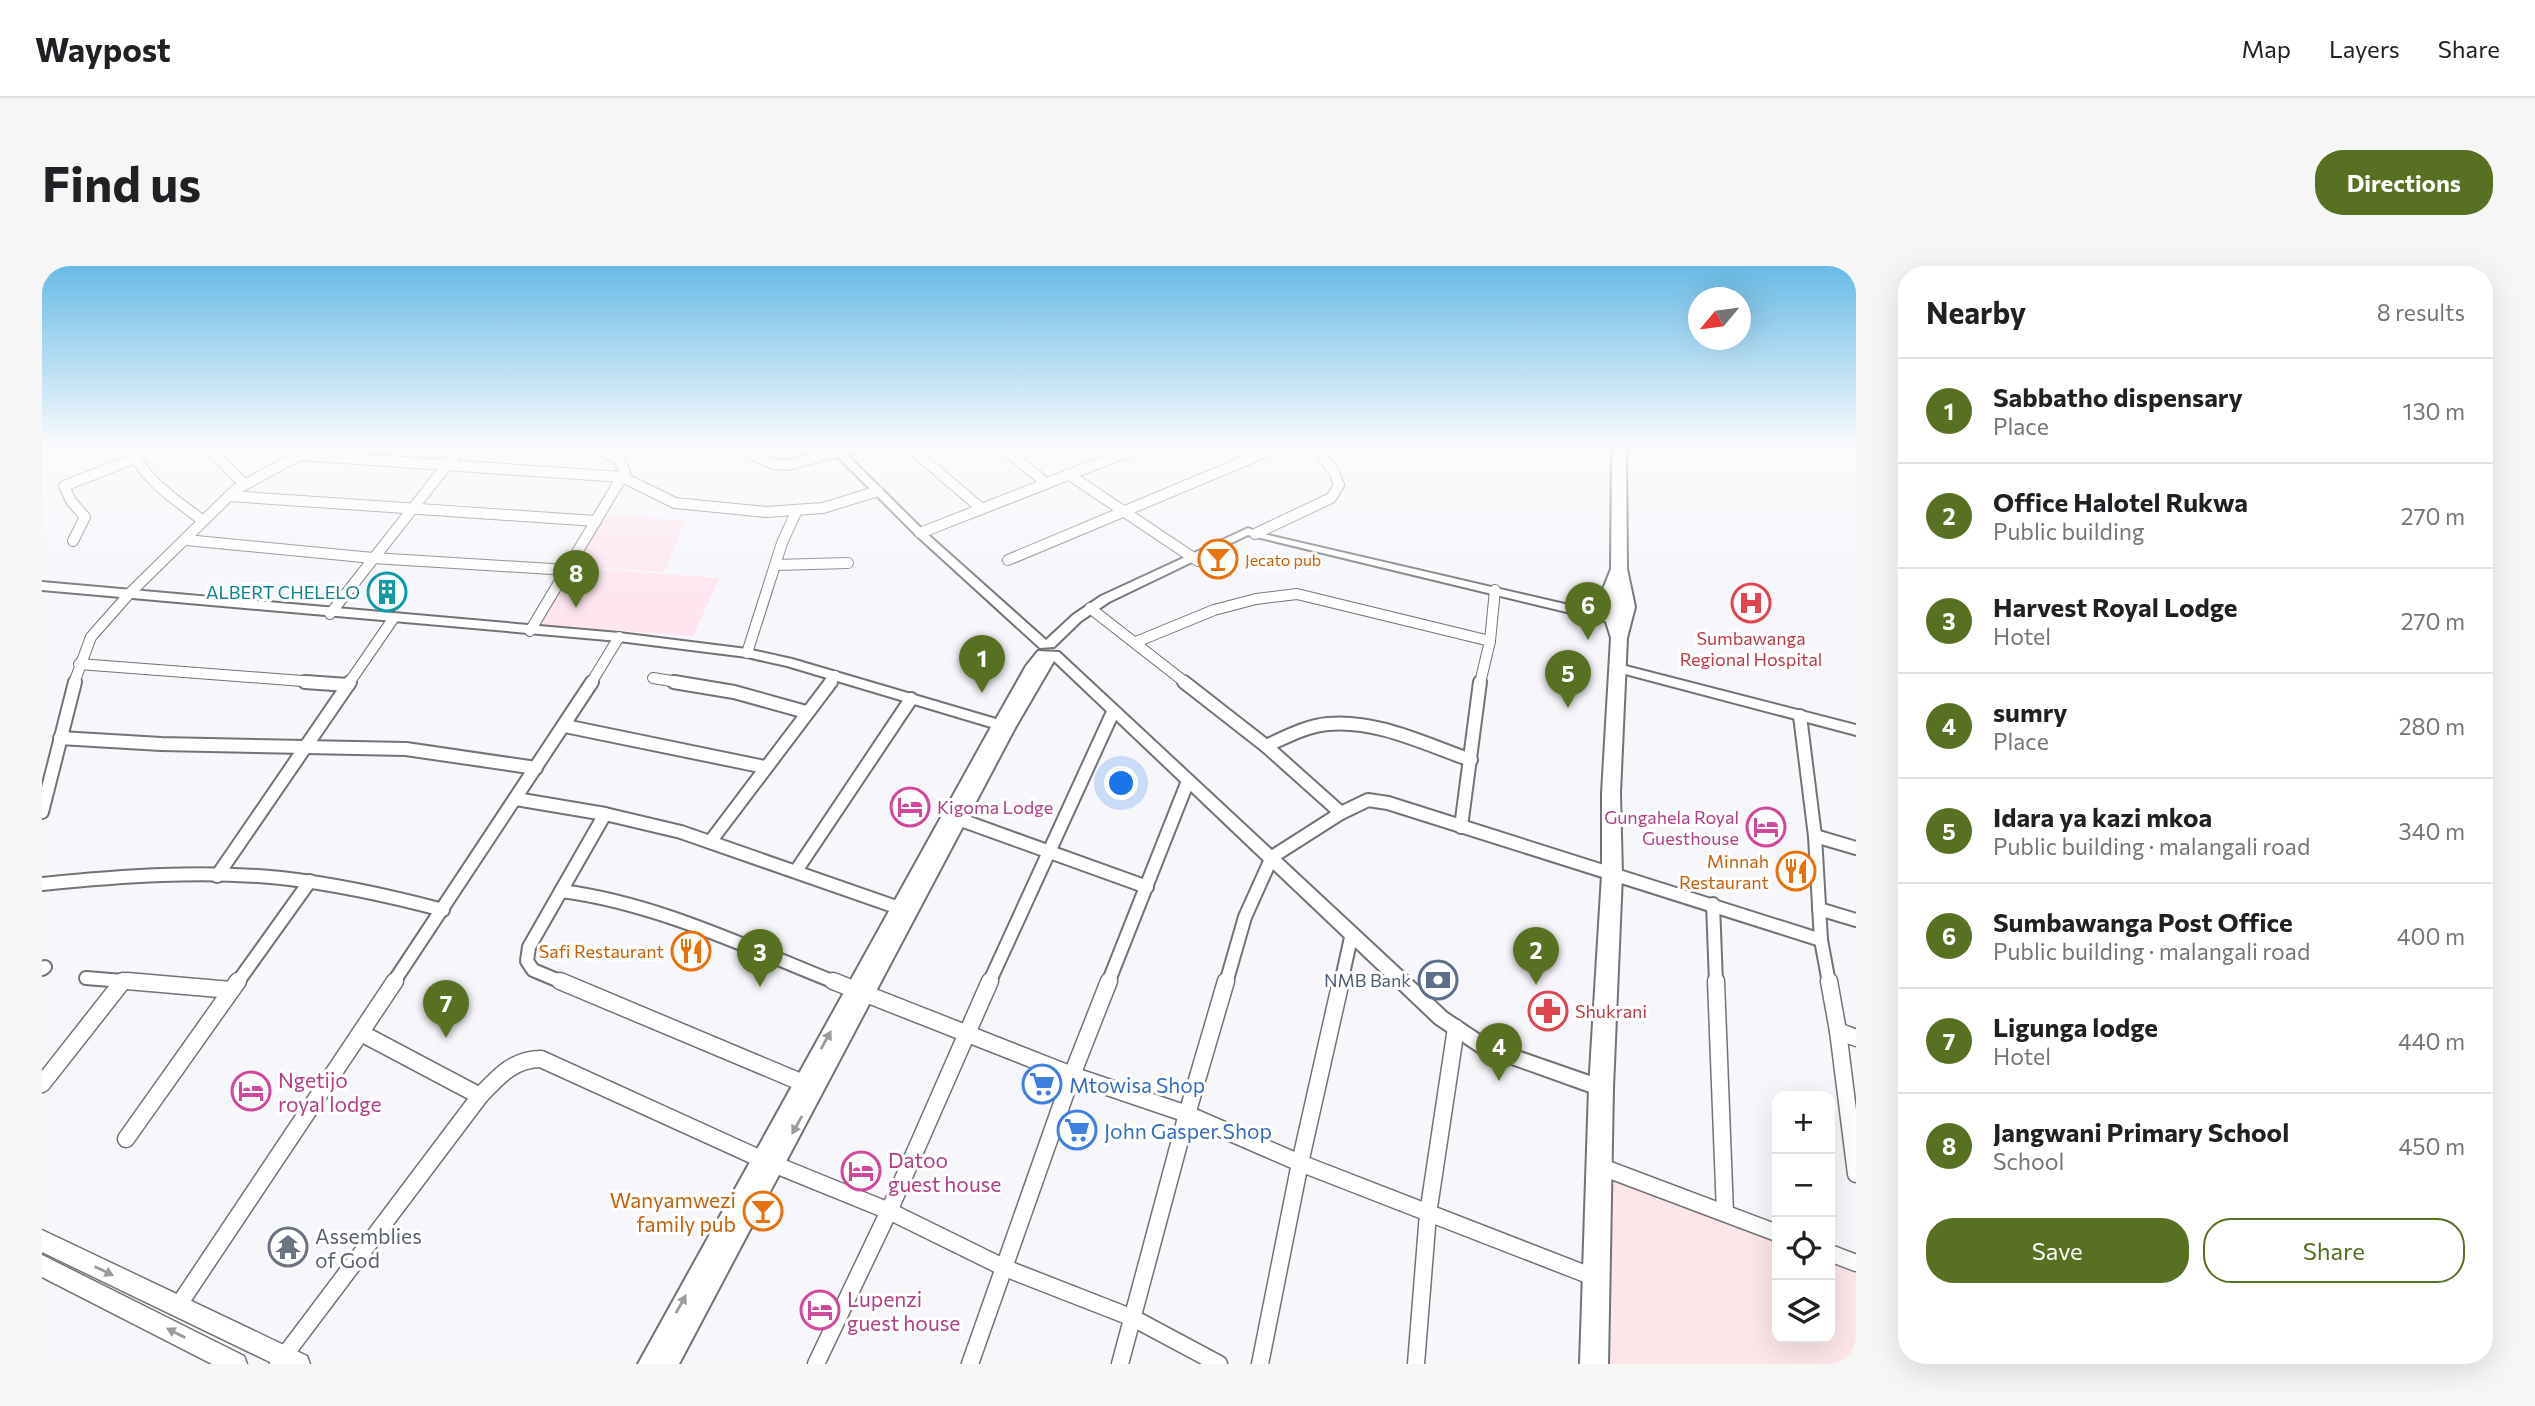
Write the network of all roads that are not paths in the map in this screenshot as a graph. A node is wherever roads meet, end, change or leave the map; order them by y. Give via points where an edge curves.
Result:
1 (70, 498) edge
2 (175, 498) edge
3 (227, 498) edge
4 (260, 498) edge
5 (419, 498) edge
6 (609, 498) edge
7 (668, 498) edge
8 (857, 498) edge
9 (885, 498) edge
10 (969, 498) edge
11 (1008, 498) edge
12 (1104, 498) edge
13 (1161, 498) edge
14 (1331, 498) edge
15 (1619, 498) edge
16 (410, 509) junction
17 (982, 509) junction
18 (797, 510) junction
19 (1126, 513) junction
20 (203, 521) junction
21 (596, 521) junction
22 (1251, 532) junction
23 (920, 533) junction
24 (186, 540) junction
25 (73, 541) dead end
26 (373, 558) junction
27 (1196, 559) junction
28 (1008, 560) dead end
29 (848, 563) dead end
30 (776, 565) junction
31 (568, 570) junction
32 (42, 586) edge
33 (1494, 590) junction
34 (130, 594) junction
35 (1093, 610) junction
36 (1617, 612) junction
37 (330, 614) junction
38 (393, 619) junction
39 (530, 631) junction
40 (619, 637) junction
41 (1490, 641) junction
42 (1136, 642) junction
43 (1050, 650) junction
44 (747, 653) junction
45 (79, 664) junction
46 (1618, 668) junction
47 (835, 676) junction
48 (653, 678) dead end
49 (348, 685) junction
50 (911, 699) junction
51 (806, 712) junction
52 (1113, 712) junction
53 (1800, 716) junction
54 (565, 726) junction
55 (1004, 727) junction
56 (1856, 730) edge
57 (60, 738) junction
58 (1266, 746) junction
59 (304, 748) junction
60 (1471, 760) junction
61 (765, 767) junction
62 (536, 768) junction
63 (1188, 781) junction
64 (516, 799) junction
65 (42, 812) edge
66 (1341, 813) junction
67 (605, 814) junction
68 (955, 818) junction
69 (1461, 827) junction
70 (1815, 836) junction
71 (710, 842) junction
72 (1856, 848) edge
73 (1051, 852) junction
74 (1272, 857) junction
75 (796, 871) junction
76 (1612, 875) junction
77 (217, 876) junction
78 (310, 881) junction
79 (42, 884) edge
80 (1147, 887) junction
81 (561, 891) junction
82 (1713, 904) junction
83 (899, 908) junction
84 (1819, 909) junction
85 (443, 910) junction
86 (1856, 920) edge
87 (1353, 933) junction
88 (1821, 940) junction
89 (86, 978) dead end
90 (123, 981) junction
91 (231, 990) junction
92 (861, 992) junction
93 (1456, 1028) junction
94 (1838, 1031) junction
95 (361, 1033) junction
96 (965, 1034) junction
97 (1856, 1038) edge
98 (1072, 1075) junction
99 (803, 1083) junction
100 (42, 1084) edge
101 (1601, 1087) junction
102 (480, 1096) junction
103 (1187, 1114) junction
104 (126, 1139) dead end
105 (1854, 1146) edge
106 (768, 1162) junction
107 (1300, 1163) junction
108 (1599, 1166) junction
109 (1856, 1174) edge
110 (888, 1210) junction
111 (1725, 1213) junction
112 (1428, 1214) junction
113 (1772, 1231) edge
114 (42, 1241) edge
115 (1835, 1255) edge
116 (1856, 1263) edge
117 (42, 1266) edge
118 (1005, 1268) junction
119 (1597, 1278) junction
120 (178, 1306) junction
121 (1133, 1318) junction
122 (287, 1361) edge
123 (236, 1364) edge
124 (648, 1364) edge
125 (668, 1364) edge
126 (816, 1364) edge
127 (970, 1364) edge
128 (1120, 1364) edge
129 (1219, 1364) edge
130 (1260, 1364) edge
131 (1416, 1364) edge
132 (1594, 1364) edge

1 - 25 street via 85,517
2 - 20 street
3 - 20 street
4 - 16 street
5 - 16 street
6 - 21 street
7 - 18 street via 681,504 766,512
8 - 18 street
9 - 23 street
10 - 17 street
11 - 17 street
12 - 19 street
13 - 19 street
14 - 22 street
15 - 36 highway
16 - 21 street
16 - 26 street
17 - 23 street
18 - 30 street
19 - 27 street
19 - 28 street
20 - 24 street
21 - 31 street
22 - 27 street
22 - 33 street
23 - 43 street
24 - 26 street
24 - 34 street
26 - 31 street
26 - 37 street
27 - 35 street
29 - 30 street
30 - 44 street
31 - 39 street
32 - 34 street
33 - 36 street
33 - 41 street
34 - 37 street
34 - 45 street via 91,637
35 - 42 street
35 - 43 street
36 - 46 highway
37 - 38 street
38 - 39 street
38 - 49 street
39 - 40 street
40 - 44 street
40 - 54 street
41 - 42 street via 1297,594 1191,618
41 - 60 street via 1479,686
42 - 58 street
43 - 52 street
43 - 55 street
44 - 47 street
45 - 49 street
45 - 57 street
46 - 53 street
46 - 76 highway
47 - 50 street
47 - 51 street
48 - 51 street via 734,692
49 - 59 street
50 - 55 street
50 - 75 street
51 - 61 street
52 - 63 street
52 - 73 street
53 - 56 street
53 - 70 street
54 - 61 street
54 - 62 street
55 - 68 street
57 - 59 street
57 - 65 street
58 - 60 street via 1309,728 1341,723
58 - 66 street
59 - 62 street via 431,751
59 - 77 street
60 - 69 street
61 - 71 street
62 - 64 street
63 - 74 street
63 - 80 street
64 - 67 street
64 - 85 street
66 - 69 street via 1368,800
66 - 74 street
67 - 71 street
67 - 81 street
68 - 73 street
68 - 83 street
68 - 92 street
69 - 76 street
70 - 72 street
70 - 84 street
71 - 75 street
73 - 80 street
73 - 96 street
74 - 87 street
74 - 103 street via 1245,917
75 - 83 street
76 - 82 street
76 - 101 highway
77 - 78 street
77 - 79 street via 132,876
78 - 85 street
78 - 91 street
80 - 98 street
81 - 92 street via 601,896 646,910
81 - 99 street via 529,947 527,961 533,970
82 - 88 street
82 - 111 street
83 - 92 street
84 - 86 street
84 - 88 street
85 - 95 street
87 - 93 street
87 - 107 street
88 - 94 street
89 - 90 street
90 - 91 street
90 - 100 street
91 - 104 street
92 - 96 street
99 -> 92 street
92 -> 106 street
93 - 101 street via 1484,1047
93 - 112 street
94 - 97 street
94 - 105 street
95 - 102 street
95 - 120 street
96 - 98 street
96 - 110 street
98 - 103 street
98 - 118 street
99 - 106 street
101 - 108 highway
102 - 106 street via 513,1066 541,1059
102 - 122 street
103 - 107 street
103 - 121 street
105 - 109 street
106 - 110 street
124 -> 106 street
106 - 125 street
107 - 112 street
107 - 130 street
108 - 111 street
108 - 119 highway
110 - 118 street
110 - 126 street
111 - 113 street
112 - 119 street
112 - 131 street
114 -> 120 main road
115 - 116 street
123 -> 117 main road
118 - 121 street
118 - 127 street
119 - 132 highway
120 - 122 main road
121 - 128 street
121 - 129 street

